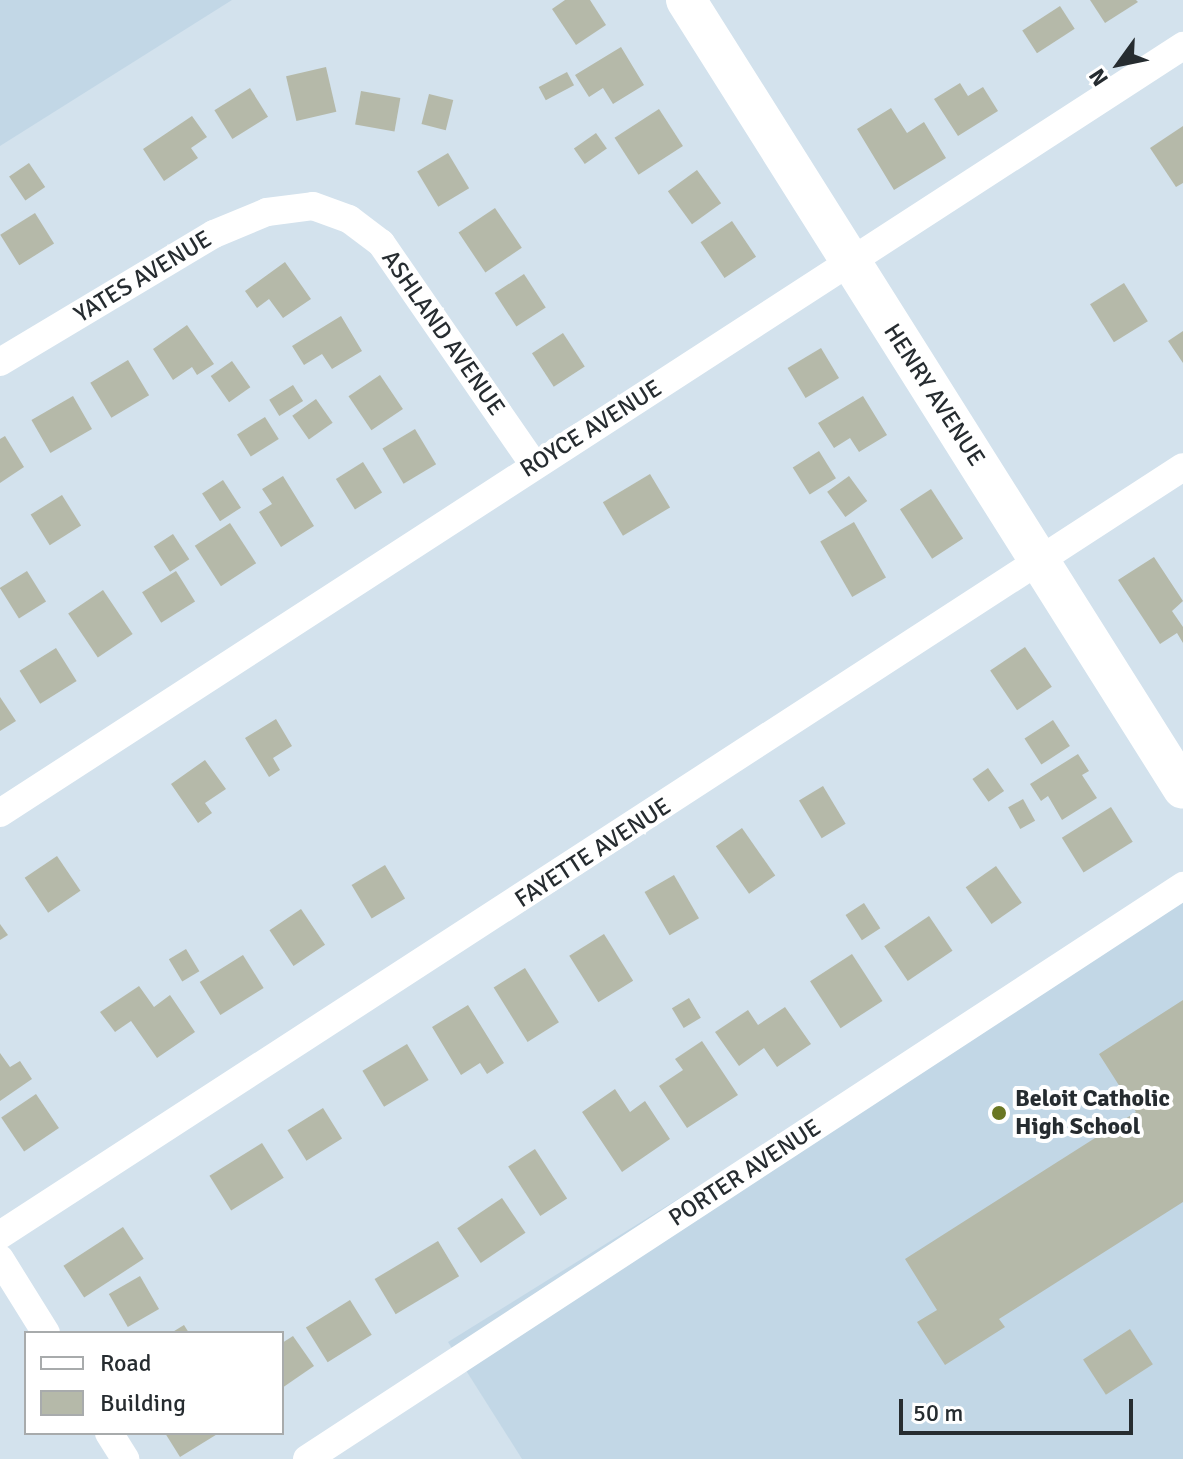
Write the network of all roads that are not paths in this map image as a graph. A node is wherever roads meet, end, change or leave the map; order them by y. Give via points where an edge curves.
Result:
1 (686, 0) edge
2 (1183, 46) edge
3 (292, 206) joint
4 (851, 265) junction
5 (0, 362) edge
6 (534, 465) junction
7 (1183, 467) edge
8 (1042, 563) junction
9 (1183, 789) edge
10 (0, 813) edge
11 (1183, 886) edge
12 (0, 1235) edge
13 (0, 1259) edge
14 (45, 1331) edge
15 (110, 1435) edge
16 (125, 1459) edge
17 (307, 1459) edge

1 - 4 street, HENRY AVENUE
2 - 4 street, ROYCE AVENUE
3 - 5 street, YATES AVENUE via 214,234
3 - 6 street, ASHLAND AVENUE via 313,206 349,219 381,243
4 - 6 street, ROYCE AVENUE
4 - 8 street, HENRY AVENUE
6 - 10 street, ROYCE AVENUE
7 - 8 street, FAYETTE AVENUE
8 - 9 street, HENRY AVENUE
8 - 12 street, FAYETTE AVENUE
11 - 17 street, PORTER AVENUE
13 - 14 street
15 - 16 street

